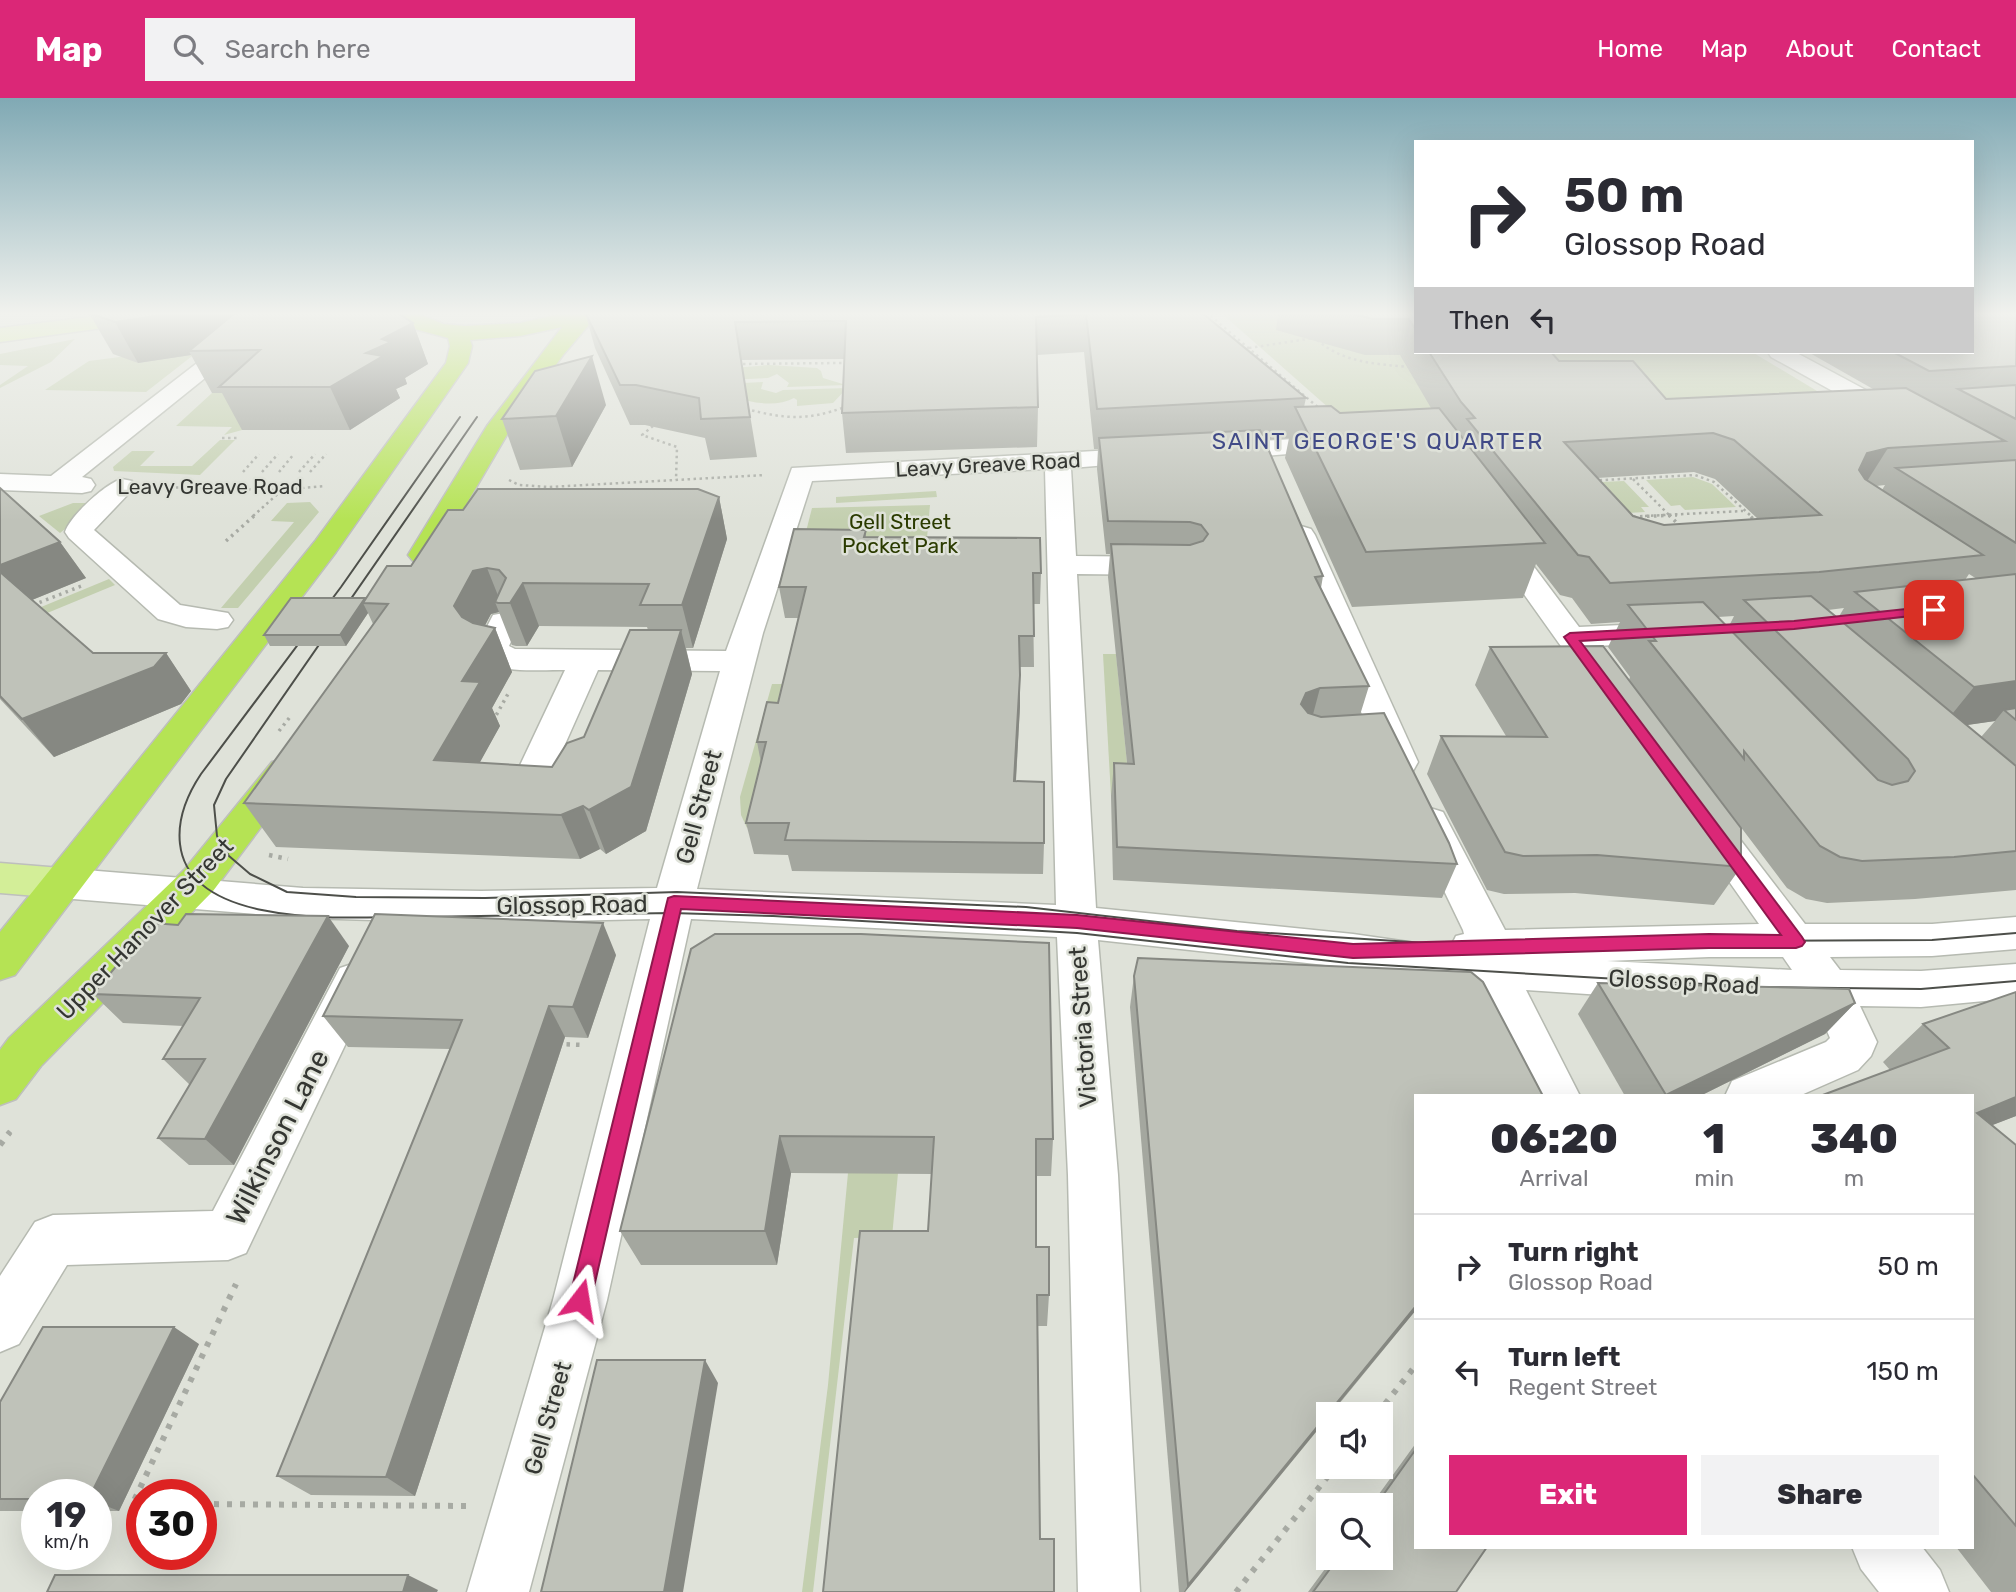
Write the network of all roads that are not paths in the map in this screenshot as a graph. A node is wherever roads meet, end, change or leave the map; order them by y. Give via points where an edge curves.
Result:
1 (187, 382) edge
2 (445, 382) edge
3 (530, 382) edge
4 (1835, 382) edge
5 (137, 399) dead end
6 (165, 399) junction
7 (1911, 422) edge
8 (1328, 427) edge
9 (1265, 449) junction
10 (1196, 453) edge
11 (1168, 455) edge
12 (1058, 462) junction
13 (801, 474) joint
14 (1278, 477) edge
15 (0, 482) edge
16 (57, 484) junction
17 (1292, 511) edge
18 (1480, 515) edge
19 (1062, 559) junction
20 (1186, 566) edge
21 (410, 575) edge
22 (217, 620) dead end
23 (504, 622) edge
24 (1570, 637) junction
25 (1695, 637) edge
26 (587, 658) junction
27 (739, 661) junction
28 (1629, 718) edge
29 (1387, 732) junction
30 (1351, 734) edge
31 (291, 739) edge
32 (532, 778) edge
33 (1691, 802) edge
34 (0, 878) edge
35 (61, 883) junction
36 (186, 894) junction
37 (674, 903) junction
38 (392, 906) junction
39 (1077, 922) junction
40 (2010, 933) edge
41 (1796, 942) junction
42 (1492, 959) junction
43 (0, 963) edge
44 (2016, 981) edge
45 (1829, 988) junction
46 (0, 1086) edge
47 (1556, 1094) edge
48 (1753, 1094) edge
49 (0, 1325) edge
50 (1885, 1549) edge
51 (498, 1592) edge
52 (1109, 1592) edge
53 (1918, 1592) edge

1 - 6 street
2 - 35 highway via 326,546
3 - 21 highway
4 - 7 street
5 - 6 street
6 - 16 street
8 - 9 street via 1354,443
9 - 10 street
9 - 14 street
11 - 12 street, Leavy Greave Road
12 - 13 street, Leavy Greave Road
12 - 19 street, Victoria Street
13 - 27 street, Gell Street
15 - 16 street, Leavy Greave Road
16 - 22 street, Leavy Greave Road via 122,487 79,532 169,612
17 - 29 street
18 - 24 street
19 - 20 street
19 - 39 street, Victoria Street
23 - 26 street via 491,650 510,659
24 - 25 street
24 - 28 street
26 - 27 street
26 - 32 street
27 - 37 street, Gell Street
29 - 30 street
29 - 42 street
31 - 36 highway, Upper Hanover Street via 240,831
33 - 41 street
34 - 35 main road, Glossop Road
35 - 36 street, Glossop Road
35 - 43 highway
36 - 38 street, Glossop Road
36 - 46 highway, Upper Hanover Street via 25,1052
37 - 38 street, Glossop Road
37 - 39 street, Glossop Road
37 - 51 street, Gell Street via 580,1300
38 - 49 street, Wilkinson Lane via 228,1235 53,1240
39 - 42 street, Glossop Road via 1353,951
39 - 52 street, Victoria Street via 1093,1175
40 - 41 street, Glossop Road via 1932,940
41 - 42 street, Glossop Road via 1709,941
41 - 45 street
42 - 45 street, Glossop Road via 1755,987
42 - 47 street
44 - 45 street, Glossop Road via 1921,989
45 - 48 street via 1855,1042 1842,1056
50 - 53 street

